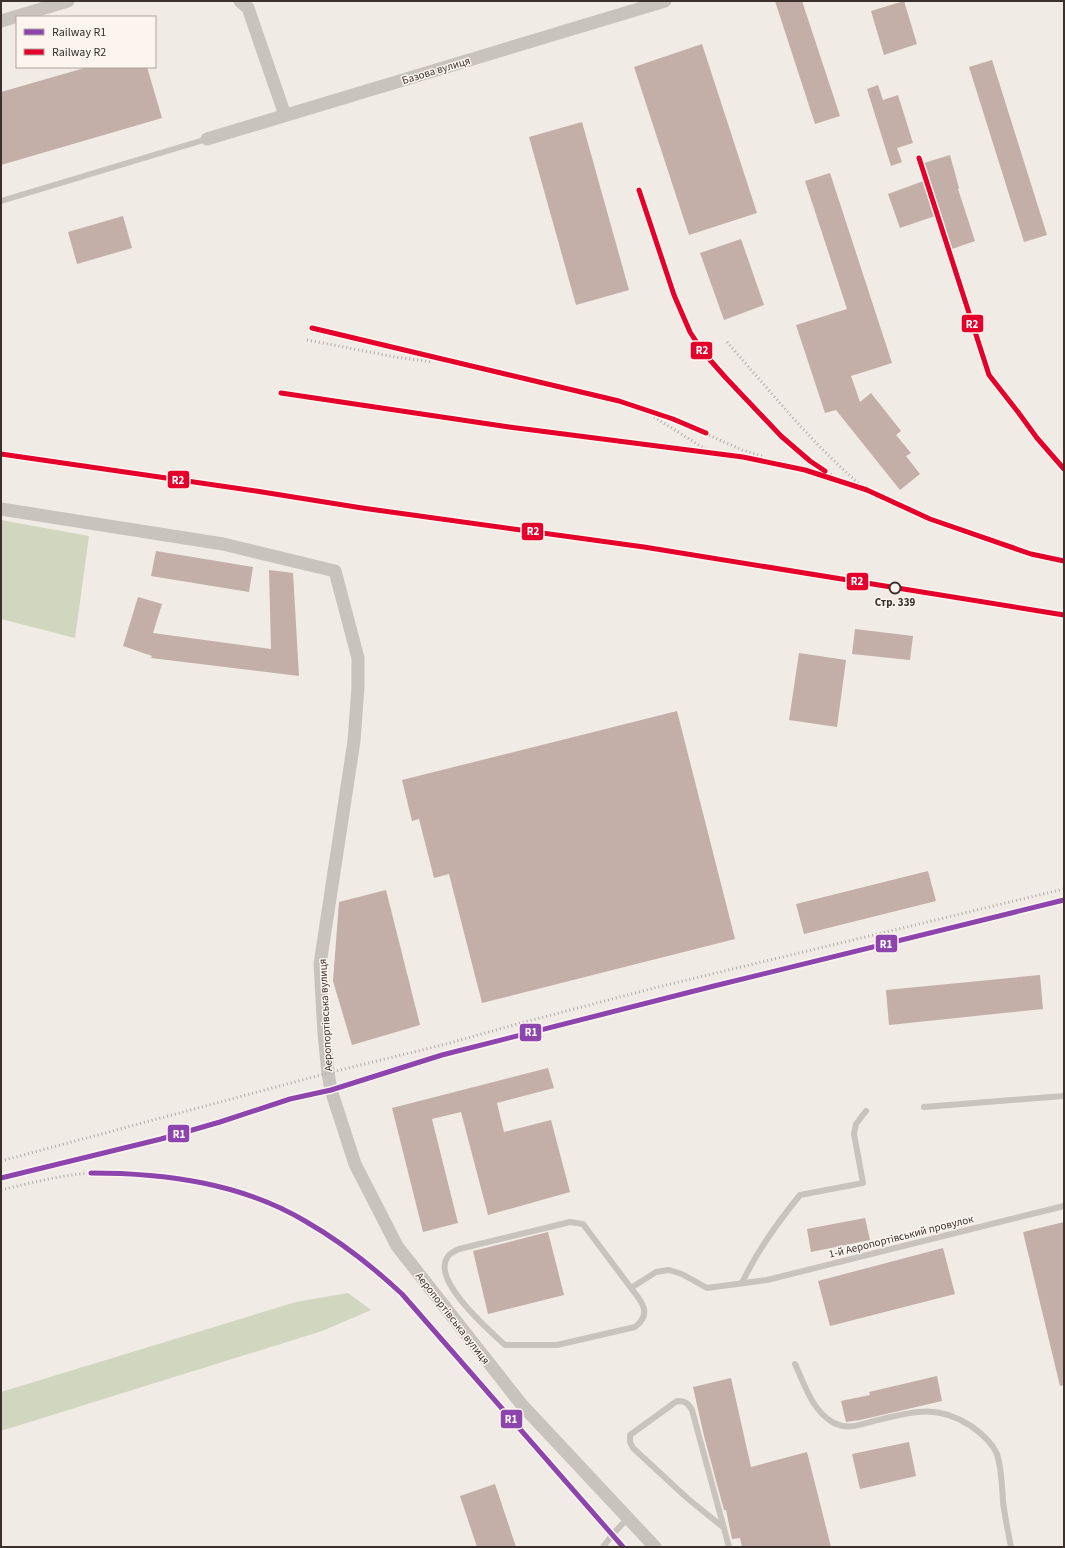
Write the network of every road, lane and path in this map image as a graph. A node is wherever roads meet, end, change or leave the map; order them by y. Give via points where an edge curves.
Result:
1 (68, 1) edge
2 (240, 1) edge
3 (665, 1) edge
4 (18, 16) edge
5 (16, 17) edge
6 (1, 21) edge
7 (285, 115) junction
8 (207, 139) joint
9 (1, 201) edge
10 (1, 509) edge
11 (1064, 1096) edge
12 (924, 1107) dead end
13 (866, 1111) dead end
14 (1064, 1206) edge
15 (742, 1283) junction
16 (631, 1288) junction
17 (794, 1364) dead end
18 (628, 1518) junction
19 (724, 1528) junction
20 (603, 1547) edge
21 (655, 1547) edge
22 (729, 1547) edge
23 (1011, 1547) edge

1 - 4 street
2 - 7 street via 248,8
3 - 7 street, Базова вулиця
5 - 6 street
7 - 8 street, Базова вулиця
8 - 9 lane
10 - 18 street, Аеропортівська вулиця via 223,544 335,571 358,658 354,741 320,964 324,1034 331,1090 355,1164 397,1246 522,1405
11 - 12 lane
13 - 15 lane via 856,1124 854,1134 863,1183 800,1195 764,1242
14 - 15 lane, 1-й Аеропортівський провулок via 767,1280
15 - 16 lane, 1-й Аеропортівський провулок via 707,1288 669,1270 656,1272
16 - 16 lane via 583,1224 577,1222 460,1249 446,1258 445,1274 456,1294 505,1345 557,1345 636,1327 645,1311
17 - 23 lane via 814,1405 822,1414 842,1426 856,1426 908,1413 939,1411 959,1418 980,1432 996,1454 1001,1472 1006,1525
18 - 20 lane
18 - 21 street, Аеропортівська вулиця
19 - 19 lane via 692,1410 684,1401 677,1401 630,1435 630,1442 633,1448 687,1498
19 - 22 lane

